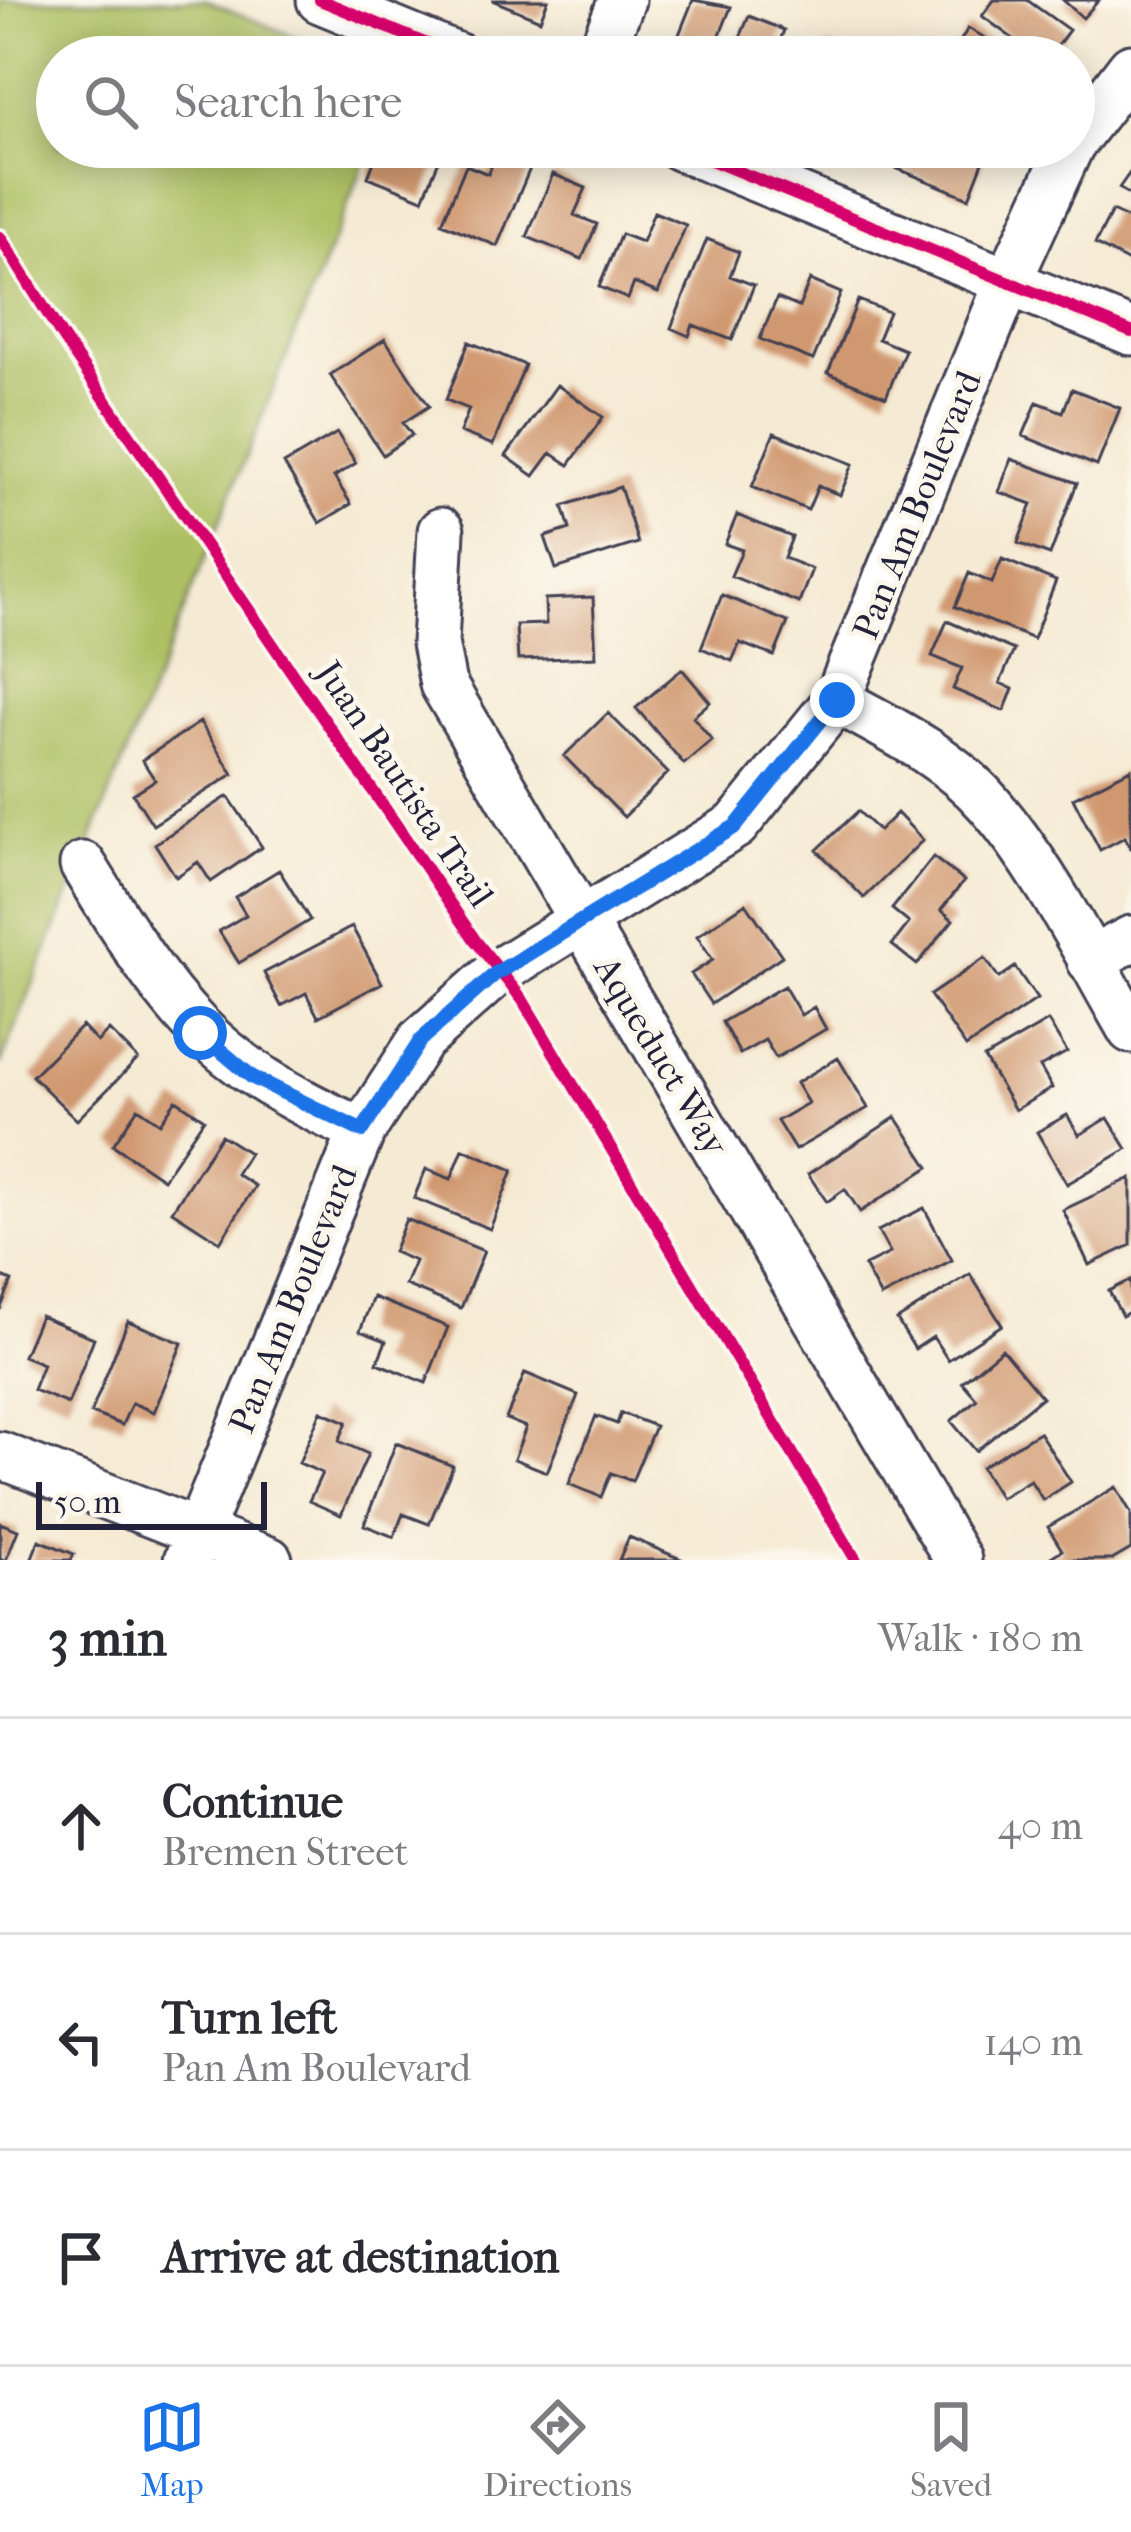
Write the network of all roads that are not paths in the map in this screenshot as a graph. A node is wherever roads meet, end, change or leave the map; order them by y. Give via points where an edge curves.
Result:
1 (320, 0) edge
2 (622, 0) edge
3 (408, 36) edge
4 (607, 36) edge
5 (1131, 67) edge
6 (1095, 114) edge
7 (730, 168) edge
8 (1061, 168) edge
9 (1008, 282) junction
10 (1131, 332) edge
11 (441, 531) dead end
12 (837, 700) junction
13 (82, 865) dead end
14 (580, 920) junction
15 (1131, 939) edge
16 (1090, 960) junction
17 (1131, 1030) edge
18 (362, 1131) junction
19 (0, 1455) edge
20 (192, 1546) edge
21 (269, 1560) edge
22 (958, 1560) edge

1 - 3 street
2 - 4 street
5 - 6 street, Pan Am Boulevard
7 - 9 street
8 - 9 street, Pan Am Boulevard
9 - 10 street
9 - 12 street, Pan Am Boulevard
11 - 14 street, Aqueduct Way via 435,643 443,684
12 - 14 street, Pan Am Boulevard via 736,826
12 - 16 street via 949,767 988,802
13 - 18 street via 164,994 200,1033 252,1077
14 - 18 street, Pan Am Boulevard via 495,974 421,1040
14 - 22 street, Aqueduct Way
15 - 16 street
16 - 17 street
18 - 20 street, Pan Am Boulevard
19 - 20 street
20 - 21 street

